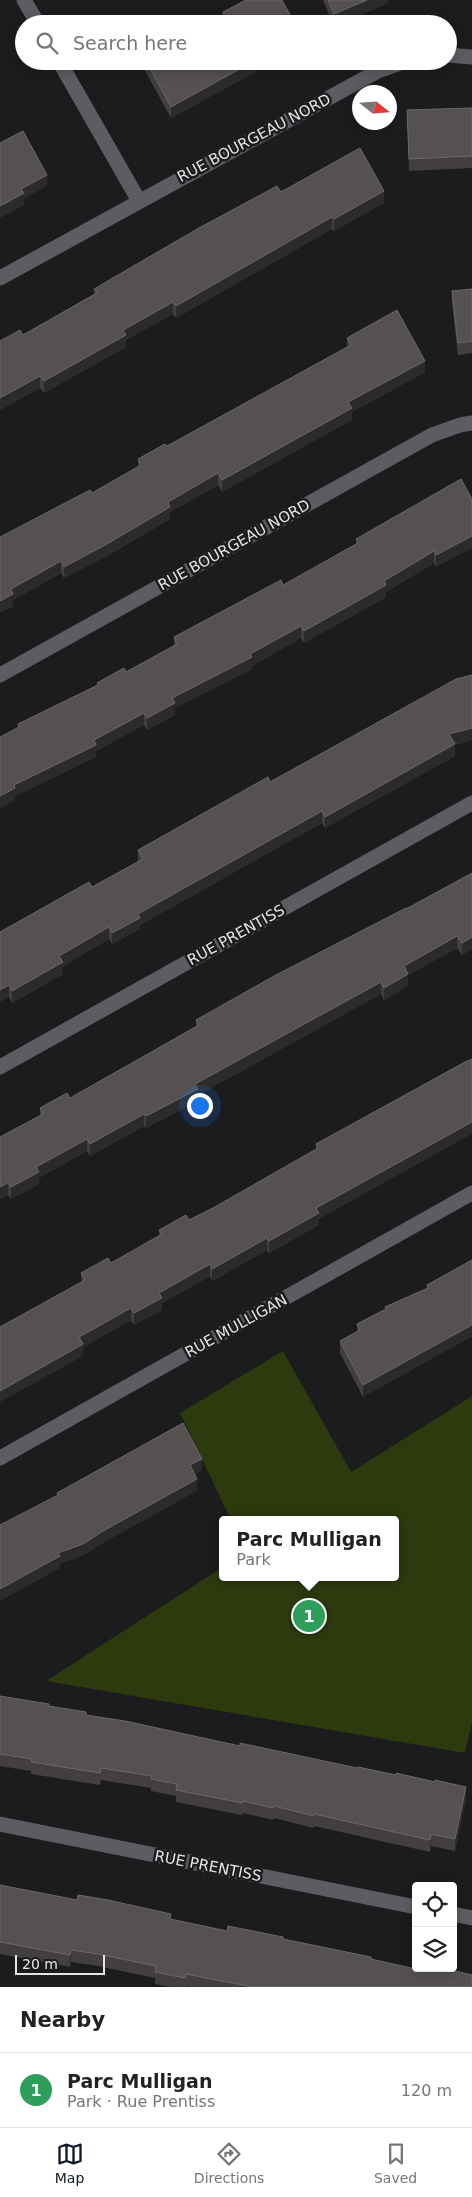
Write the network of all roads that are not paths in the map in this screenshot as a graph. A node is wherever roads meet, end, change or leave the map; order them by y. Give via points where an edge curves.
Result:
1 (24, 0) edge
2 (33, 15) edge
3 (457, 56) edge
4 (472, 57) edge
5 (64, 70) edge
6 (381, 70) edge
7 (139, 201) junction
8 (0, 278) edge
9 (472, 423) edge
10 (0, 676) edge
11 (472, 803) edge
12 (0, 1067) edge
13 (472, 1193) edge
14 (0, 1458) edge
15 (0, 1824) edge
16 (412, 1906) edge
17 (457, 1915) edge
18 (472, 1918) edge

1 - 2 street
3 - 4 street
5 - 7 street
6 - 7 street, RUE BOURGEAU NORD
7 - 8 street, RUE BOURGEAU NORD
9 - 10 street, RUE BOURGEAU NORD via 432,434
11 - 12 street, RUE PRENTISS
13 - 14 street, RUE MULLIGAN
15 - 16 street, RUE PRENTISS
17 - 18 street

